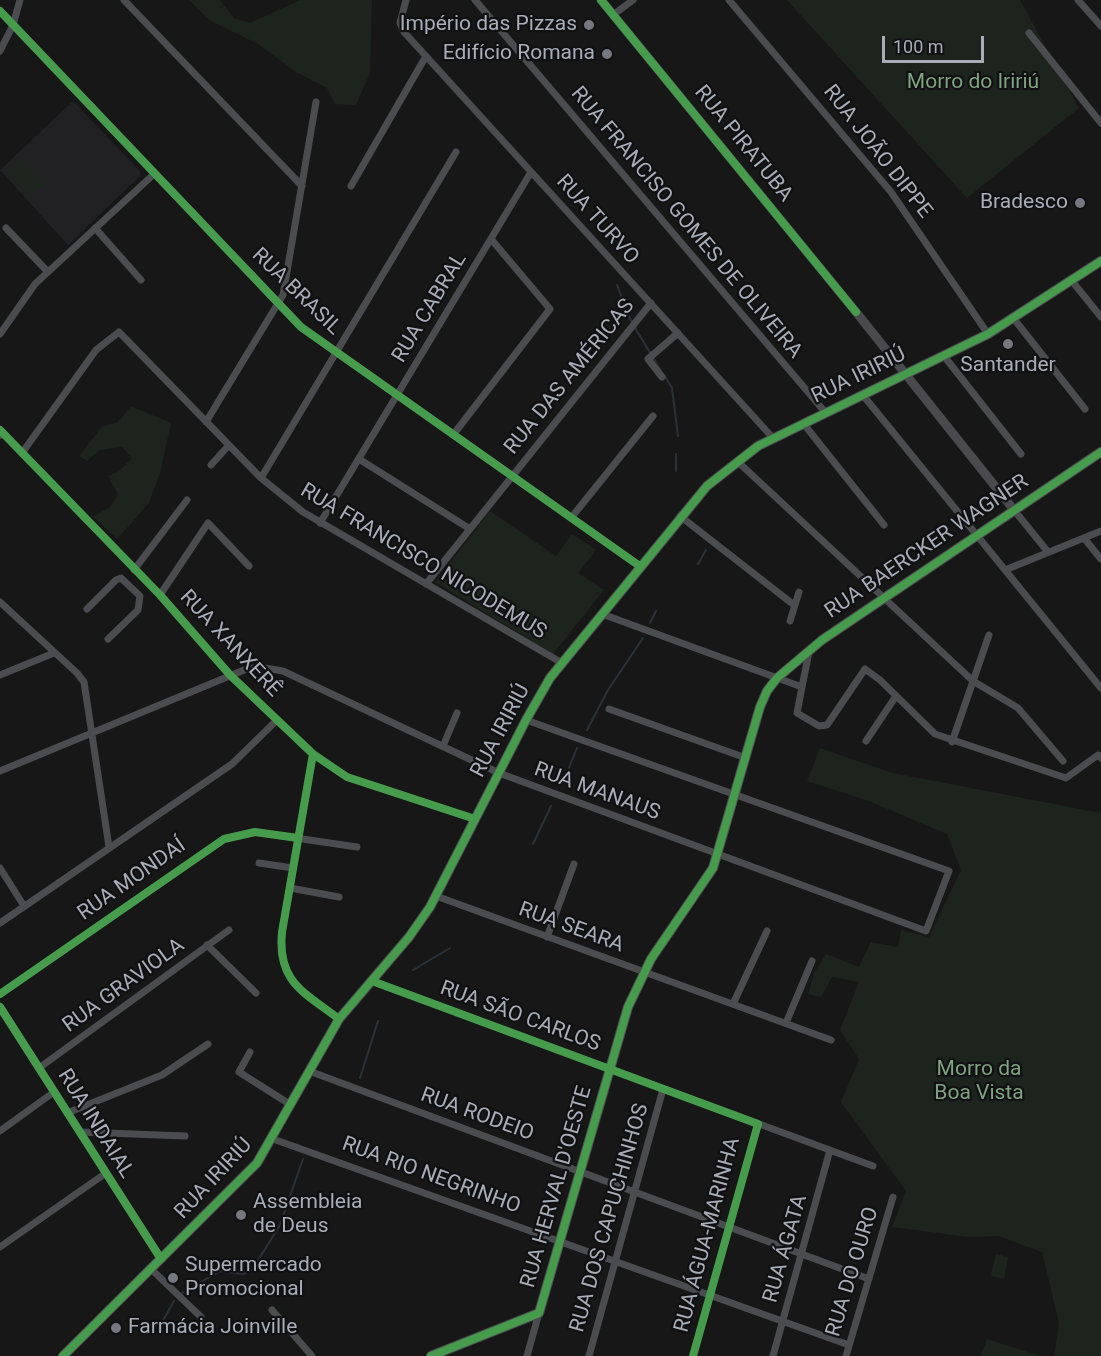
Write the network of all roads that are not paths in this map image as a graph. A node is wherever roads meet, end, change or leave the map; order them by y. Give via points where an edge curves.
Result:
1 (20, 0) edge
2 (124, 0) edge
3 (406, 0) edge
4 (475, 0) edge
5 (601, 0) edge
6 (633, 0) edge
7 (729, 0) edge
8 (1078, 0) edge
9 (0, 11) edge
10 (614, 15) junction
11 (13, 25) junction
12 (1101, 26) edge
13 (1029, 33) dead end
14 (0, 51) edge
15 (426, 56) junction
16 (316, 102) dead end
17 (1101, 123) edge
18 (456, 152) dead end
19 (531, 172) junction
20 (154, 174) junction
21 (302, 186) junction
22 (351, 186) dead end
23 (6, 228) dead end
24 (95, 228) junction
25 (491, 239) junction
26 (1101, 261) edge
27 (48, 272) junction
28 (141, 280) dead end
29 (1072, 281) junction
30 (651, 303) junction
31 (279, 305) junction
32 (1101, 317) edge
33 (1014, 319) junction
34 (678, 333) junction
35 (0, 334) edge
36 (988, 334) junction
37 (335, 353) junction
38 (944, 356) junction
39 (906, 373) junction
40 (662, 377) dead end
41 (862, 394) junction
42 (397, 396) junction
43 (1085, 409) dead end
44 (825, 412) junction
45 (653, 416) dead end
46 (206, 422) junction
47 (803, 423) junction
48 (1, 433) edge
49 (453, 435) junction
50 (773, 438) junction
51 (229, 445) junction
52 (1101, 452) edge
53 (22, 453) junction
54 (1021, 454) dead end
55 (359, 459) junction
56 (737, 461) junction
57 (211, 465) dead end
58 (512, 477) junction
59 (261, 478) junction
60 (187, 500) dead end
61 (1014, 510) junction
62 (680, 516) junction
63 (571, 518) junction
64 (320, 523) junction
65 (884, 525) dead end
66 (470, 529) junction
67 (1099, 532) edge
68 (977, 536) junction
69 (1084, 538) junction
70 (1047, 552) junction
71 (1101, 559) edge
72 (249, 566) dead end
73 (641, 567) junction
74 (134, 570) junction
75 (1005, 570) junction
76 (147, 582) junction
77 (426, 584) junction
78 (137, 592) junction
79 (799, 592) dead end
80 (160, 595) junction
81 (885, 599) junction
82 (0, 602) edge
83 (794, 605) junction
84 (87, 609) dead end
85 (602, 614) junction
86 (790, 621) dead end
87 (989, 635) dead end
88 (108, 639) dead end
89 (810, 650) junction
90 (54, 653) junction
91 (562, 663) junction
92 (0, 675) edge
93 (230, 675) junction
94 (777, 678) junction
95 (973, 681) junction
96 (802, 687) junction
97 (1101, 688) edge
98 (896, 696) junction
99 (609, 709) dead end
100 (457, 713) dead end
101 (526, 720) junction
102 (276, 721) junction
103 (92, 734) junction
104 (866, 741) dead end
105 (952, 742) junction
106 (443, 746) junction
107 (313, 754) junction
108 (746, 758) junction
109 (1101, 758) edge
110 (1063, 761) dead end
111 (0, 771) edge
112 (499, 773) junction
113 (735, 795) junction
114 (475, 819) junction
115 (298, 838) junction
116 (109, 847) junction
117 (357, 847) dead end
118 (719, 855) junction
119 (259, 863) dead end
120 (574, 864) dead end
121 (0, 868) edge
122 (293, 868) junction
123 (290, 888) junction
124 (436, 896) junction
125 (339, 897) dead end
126 (24, 906) junction
127 (0, 923) edge
128 (229, 930) dead end
129 (767, 931) dead end
130 (547, 936) junction
131 (207, 945) junction
132 (812, 961) dead end
133 (644, 972) junction
134 (372, 981) junction
135 (256, 993) dead end
136 (0, 994) edge
137 (733, 1004) junction
138 (0, 1007) edge
139 (339, 1019) junction
140 (786, 1023) junction
141 (831, 1040) dead end
142 (208, 1044) dead end
143 (250, 1052) dead end
144 (39, 1068) junction
145 (609, 1068) junction
146 (309, 1071) junction
147 (663, 1089) junction
148 (54, 1092) junction
149 (291, 1105) junction
150 (68, 1113) junction
151 (758, 1124) junction
152 (0, 1131) edge
153 (80, 1132) junction
154 (186, 1136) dead end
155 (273, 1138) junction
156 (830, 1150) junction
157 (873, 1166) dead end
158 (580, 1171) junction
159 (106, 1173) junction
160 (635, 1191) junction
161 (893, 1197) dead end
162 (729, 1227) junction
163 (560, 1241) junction
164 (0, 1247) edge
165 (802, 1254) junction
166 (161, 1259) junction
167 (615, 1261) junction
168 (151, 1269) junction
169 (868, 1279) junction
170 (710, 1295) junction
171 (272, 1310) dead end
172 (540, 1313) junction
173 (201, 1317) dead end
174 (783, 1321) junction
175 (849, 1345) junction
176 (63, 1356) edge
177 (312, 1356) edge
178 (431, 1356) edge
179 (527, 1356) edge
180 (588, 1356) edge
181 (693, 1356) edge
182 (773, 1356) edge
183 (846, 1356) edge

1 - 11 street
2 - 21 street
3 - 15 street, RUA TURVO via 400,23
4 - 44 street, RUA FRANCISO GOMES DE OLIVEIRA
5 - 10 main road, RUA PIRATUBA
6 - 10 street
7 - 36 street, RUA JOÃO DIPPE via 891,192
8 - 12 street
9 - 11 street, RUA BRASIL
10 - 39 main road, RUA PIRATUBA
11 - 14 street
11 - 20 street, RUA BRASIL
13 - 17 street
15 - 19 street, RUA TURVO
15 - 22 street
16 - 21 street
18 - 37 street
19 - 25 street, RUA CABRAL
19 - 30 street, RUA TURVO
20 - 24 street
20 - 31 street, RUA BRASIL
21 - 31 street
23 - 27 street
24 - 27 street
24 - 28 street
25 - 42 street, RUA CABRAL
25 - 49 street via 550,309
26 - 29 main road, RUA IRIRIÚ
27 - 35 street
29 - 32 street
29 - 33 main road, RUA IRIRIÚ
30 - 34 street, RUA TURVO
30 - 58 street, RUA DAS AMÉRICAS
31 - 37 street, RUA BRASIL
31 - 46 street
33 - 36 main road, RUA IRIRIÚ
33 - 43 street
34 - 40 street via 648,359
34 - 50 street, RUA TURVO
36 - 38 main road, RUA IRIRIÚ
37 - 42 street, RUA BRASIL
37 - 59 street
38 - 39 main road, RUA IRIRIÚ
38 - 54 street
39 - 41 main road, RUA IRIRIÚ
39 - 61 main road, RUA PIRATUBA via 910,383
41 - 44 main road, RUA IRIRIÚ
41 - 68 street
42 - 49 street, RUA BRASIL
42 - 55 street, RUA CABRAL
44 - 47 main road, RUA IRIRIÚ
45 - 63 street
46 - 51 street, RUA FRANCISCO NICODEMUS
46 - 53 street, RUA FRANCISCO NICODEMUS via 119,332 96,350
47 - 50 main road, RUA IRIRIÚ
47 - 65 street
48 - 53 street, RUA XANXERÊ
49 - 58 street, RUA BRASIL
50 - 56 main road, RUA IRIRIÚ
51 - 57 street
51 - 59 street, RUA FRANCISCO NICODEMUS
52 - 61 main road, RUA BAERCKER WAGNER
53 - 74 street, RUA XANXERÊ
55 - 64 street, RUA CABRAL
55 - 66 street
56 - 62 main road, RUA IRIRIÚ
56 - 81 street
58 - 63 street, RUA BRASIL
58 - 66 street, RUA DAS AMÉRICAS
59 - 64 street, RUA FRANCISCO NICODEMUS
60 - 74 street
61 - 68 main road, RUA BAERCKER WAGNER
61 - 70 street
62 - 73 main road, RUA IRIRIÚ
62 - 83 street
63 - 73 street, RUA BRASIL
64 - 77 street, RUA FRANCISCO NICODEMUS
66 - 77 street, RUA DAS AMÉRICAS
67 - 69 street
68 - 75 street
68 - 81 main road, RUA BAERCKER WAGNER
69 - 70 street
69 - 71 street
70 - 75 street
72 - 80 street via 208,523
73 - 85 main road, RUA IRIRIÚ
74 - 76 street, RUA XANXERÊ
75 - 97 street
76 - 78 street
76 - 80 street, RUA XANXERÊ
77 - 91 street, RUA FRANCISCO NICODEMUS
78 - 84 street via 126,580 116,580
78 - 88 street via 141,600 138,610
79 - 83 street
80 - 93 street, RUA XANXERÊ
81 - 89 main road, RUA BAERCKER WAGNER
81 - 95 street
82 - 90 street
83 - 86 street
85 - 91 main road, RUA IRIRIÚ
85 - 94 street
87 - 95 street
89 - 94 main road, RUA BAERCKER WAGNER
89 - 96 street
90 - 92 street
90 - 103 street via 84,682
91 - 101 main road, RUA IRIRIÚ
93 - 102 street, RUA XANXERÊ
93 - 103 street, RUA MANAUS
93 - 106 street, RUA MANAUS via 259,666 283,671
94 - 96 street
94 - 108 main road, RUA HERVAL D'OESTE via 763,699
95 - 105 street
95 - 110 street via 1018,708
96 - 98 street via 797,713 824,726 865,669
98 - 104 street
98 - 105 street via 928,730
99 - 108 street
100 - 106 street
101 - 112 main road, RUA IRIRIÚ
101 - 113 street
102 - 107 street, RUA XANXERÊ
102 - 116 street via 232,764
103 - 111 street, RUA MANAUS
103 - 116 street
105 - 109 street via 1066,778 1098,755
106 - 112 street, RUA MANAUS
107 - 114 street, RUA XANXERÊ via 347,777
107 - 115 street
108 - 113 main road, RUA HERVAL D'OESTE
112 - 114 main road, RUA IRIRIÚ
112 - 118 street, RUA MANAUS
113 - 118 main road, RUA HERVAL D'OESTE
113 - 118 street, RUA MANAUS via 949,871 926,932
114 - 124 main road, RUA IRIRIÚ
115 - 117 street, RUA MONDAÍ
115 - 122 street
115 - 136 street, RUA MONDAÍ via 255,832 224,839
116 - 126 street
118 - 133 main road, RUA HERVAL D'OESTE via 703,887
119 - 122 street
120 - 130 street
121 - 126 street
122 - 123 street
123 - 125 street
123 - 139 street via 281,942 284,968 297,986
124 - 130 street, RUA SEARA
124 - 134 main road, RUA IRIRIÚ
126 - 127 street
128 - 131 street, RUA GRAVIOLA
129 - 137 street
130 - 133 street, RUA SEARA
131 - 135 street
131 - 144 street, RUA GRAVIOLA
132 - 140 street
133 - 137 street, RUA SEARA
133 - 145 main road, RUA HERVAL D'OESTE via 628,1007
134 - 139 main road, RUA IRIRIÚ
134 - 145 street, RUA SÃO CARLOS
137 - 140 street, RUA SEARA
138 - 144 street, RUA INDAIAL
139 - 146 main road, RUA IRIRIÚ
140 - 141 street, RUA SEARA
142 - 150 street via 162,1075
143 - 149 street via 239,1072
144 - 148 street, RUA INDAIAL
145 - 147 street, RUA SÃO CARLOS
145 - 158 main road, RUA HERVAL D'OESTE
146 - 149 main road, RUA IRIRIÚ
146 - 158 street, RUA RODEIO
147 - 151 street, RUA SÃO CARLOS
147 - 160 street, RUA DOS CAPUCHINHOS
148 - 150 street, RUA INDAIAL
148 - 152 street
149 - 155 main road, RUA IRIRIÚ
150 - 153 street, RUA INDAIAL
151 - 156 street, RUA SÃO CARLOS
151 - 162 street, RUA ÁGUA-MARINHA
153 - 154 street
153 - 159 street, RUA INDAIAL
155 - 163 street, RUA RIO NEGRINHO
155 - 166 main road, RUA IRIRIÚ via 248,1174
156 - 157 street, RUA SÃO CARLOS
156 - 165 street, RUA ÁGATA
158 - 160 street, RUA RODEIO
158 - 163 main road, RUA HERVAL D'OESTE
159 - 164 street
159 - 166 street, RUA INDAIAL
160 - 162 street, RUA RODEIO
160 - 167 street, RUA DOS CAPUCHINHOS
161 - 169 street, RUA DO OURO
162 - 165 street, RUA RODEIO
162 - 170 street, RUA ÁGUA-MARINHA
163 - 167 street, RUA RIO NEGRINHO
163 - 172 main road, RUA HERVAL D'OESTE
165 - 169 street, RUA RODEIO
165 - 174 street, RUA ÁGATA
166 - 168 main road, RUA IRIRIÚ
167 - 170 street, RUA RIO NEGRINHO
167 - 180 street, RUA DOS CAPUCHINHOS
168 - 173 street
168 - 176 main road, RUA IRIRIÚ
169 - 175 street, RUA DO OURO
170 - 174 street, RUA RIO NEGRINHO
170 - 181 street, RUA ÁGUA-MARINHA
171 - 177 street
172 - 178 main road
172 - 179 street, RUA HERVAL D'OESTE
174 - 175 street, RUA RIO NEGRINHO
174 - 182 street, RUA ÁGATA
175 - 183 street, RUA DO OURO

